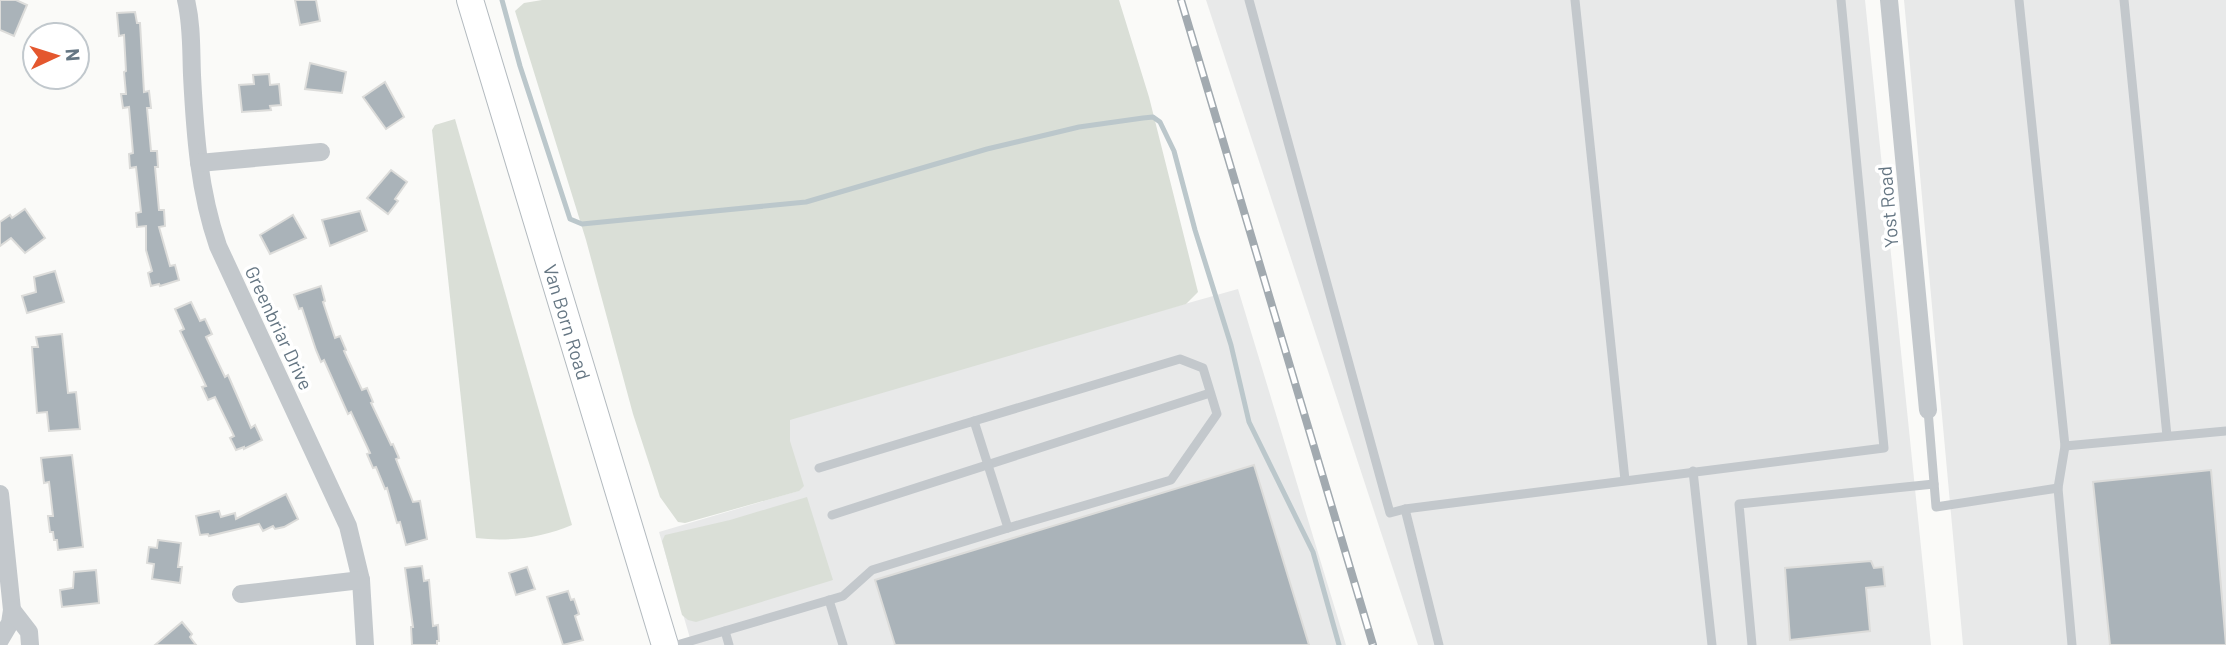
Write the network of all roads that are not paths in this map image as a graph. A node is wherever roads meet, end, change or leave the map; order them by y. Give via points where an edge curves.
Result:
1 (186, 0) edge
2 (197, 0) edge
3 (470, 0) edge
4 (1249, 0) edge
5 (1575, 0) edge
6 (1841, 0) edge
7 (1889, 0) edge
8 (2020, 0) edge
9 (2124, 0) edge
10 (191, 19) junction
11 (321, 152) dead end
12 (199, 163) junction
13 (1210, 393) junction
14 (1928, 410) joint
15 (974, 421) junction
16 (2226, 431) edge
17 (2167, 436) junction
18 (2065, 446) junction
19 (987, 464) junction
20 (819, 468) dead end
21 (1693, 471) junction
22 (1625, 480) junction
23 (1934, 484) junction
24 (2058, 488) junction
25 (0, 494) edge
26 (1405, 509) junction
27 (832, 515) dead end
28 (1008, 528) junction
29 (361, 580) junction
30 (241, 594) dead end
31 (830, 600) junction
32 (12, 610) junction
33 (725, 631) junction
34 (0, 640) edge
35 (30, 645) edge
36 (365, 645) edge
37 (665, 645) edge
38 (677, 645) edge
39 (729, 645) edge
40 (844, 645) edge
41 (1439, 645) edge
42 (1712, 645) edge
43 (1752, 645) edge
44 (2072, 645) edge

1 - 10 street, Greenbriar Drive
2 - 10 street, Greenbriar Drive
3 - 37 street, Van Born Road
4 - 26 lane via 1390,513
5 - 22 lane
6 - 21 lane via 1884,448
7 - 14 street, Yost Road
8 - 18 lane
9 - 17 lane
10 - 12 street, Greenbriar Drive
11 - 12 street
12 - 29 street, Greenbriar Drive via 218,246 348,526
13 - 15 lane via 1203,369 1180,359
13 - 19 lane
13 - 28 lane via 1217,414 1171,480
14 - 23 lane
15 - 19 lane
15 - 20 lane
16 - 17 lane
17 - 18 lane
18 - 24 lane
19 - 27 lane
19 - 28 lane
21 - 22 lane
21 - 42 lane
22 - 26 lane
23 - 24 lane via 1936,507
23 - 43 lane via 1739,503
24 - 44 lane
25 - 32 street
26 - 41 lane
28 - 31 lane via 872,570 842,596
29 - 30 street
29 - 36 street, Greenbriar Drive
31 - 33 lane
31 - 40 lane
32 - 34 street
32 - 35 street via 29,632
33 - 38 lane
33 - 39 lane

